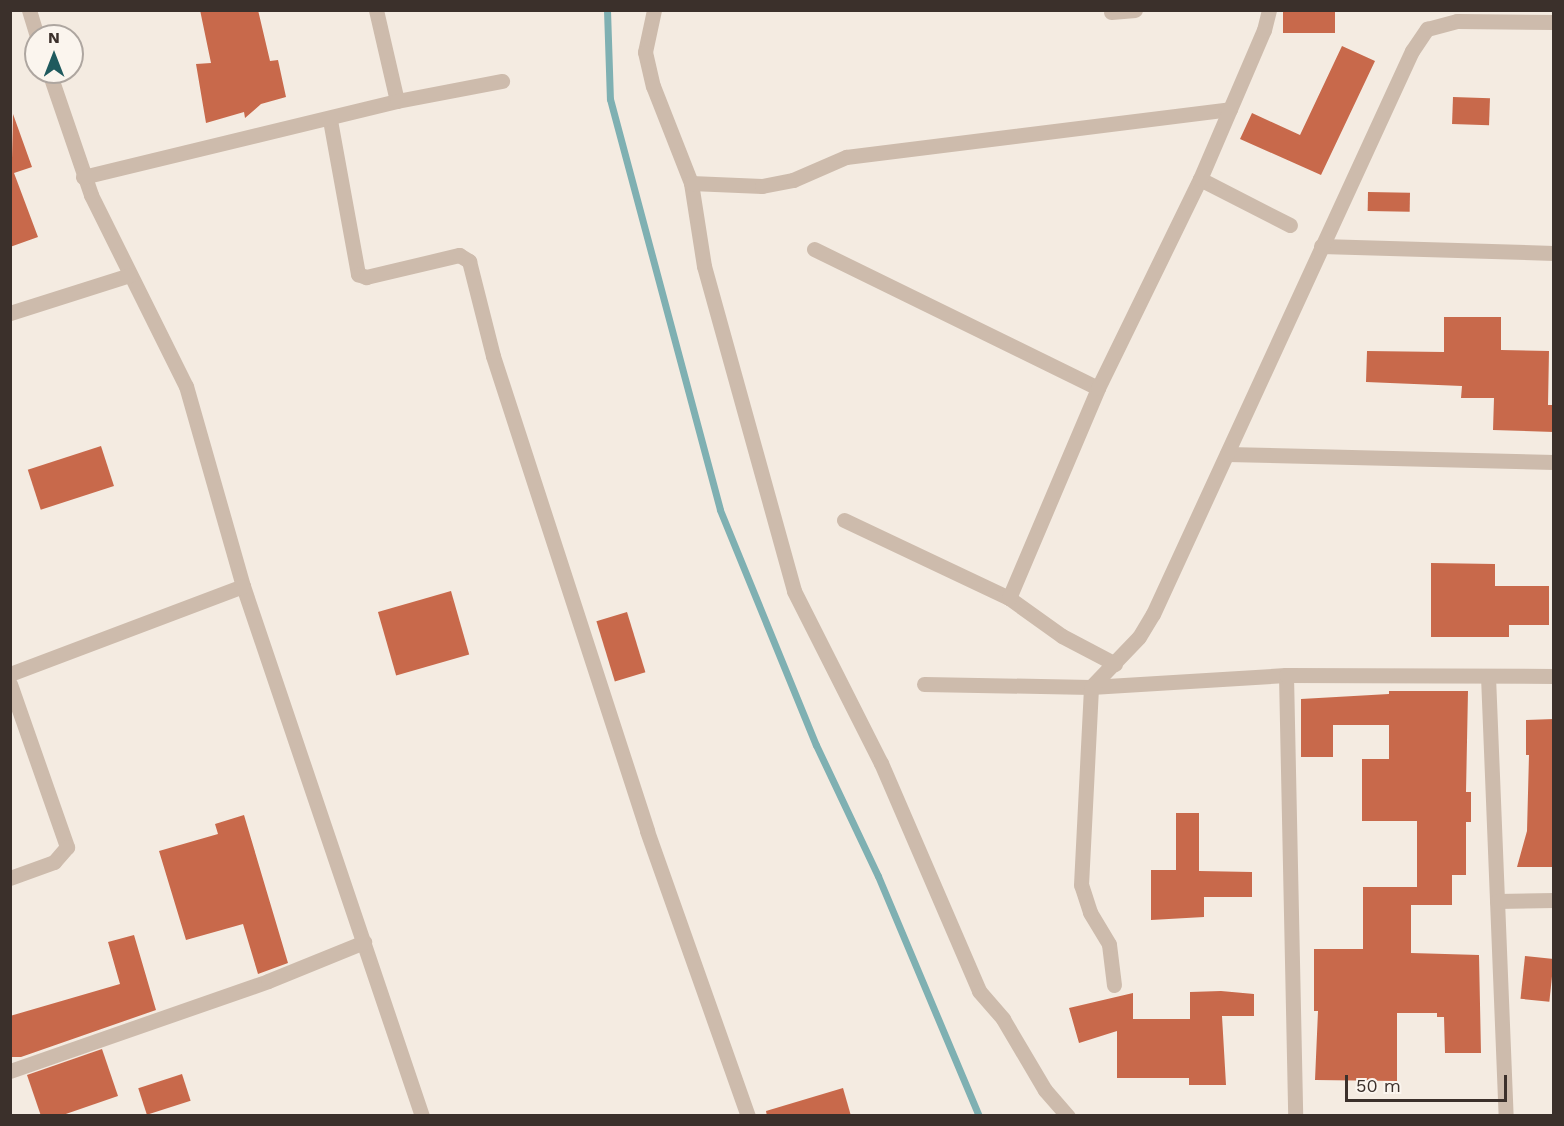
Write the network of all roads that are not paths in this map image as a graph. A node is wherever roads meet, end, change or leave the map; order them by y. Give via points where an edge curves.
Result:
1 (376, 10) edge
2 (654, 10) edge
3 (1135, 10) edge
4 (1269, 10) edge
5 (1111, 12) edge
6 (1554, 22) edge
7 (502, 81) dead end
8 (53, 84) edge
9 (398, 101) junction
10 (1230, 109) junction
11 (330, 120) junction
12 (83, 177) junction
13 (1200, 178) junction
14 (691, 183) junction
15 (1290, 225) dead end
16 (1321, 246) junction
17 (814, 249) dead end
18 (1554, 253) edge
19 (130, 275) junction
20 (10, 313) edge
21 (1098, 388) junction
22 (1227, 454) junction
23 (1554, 462) edge
24 (844, 520) dead end
25 (243, 586) junction
26 (1009, 597) junction
27 (1115, 664) junction
28 (10, 674) edge
29 (1286, 675) junction
30 (1488, 676) junction
31 (1554, 676) edge
32 (10, 684) edge
33 (924, 684) dead end
34 (1091, 687) junction
35 (10, 878) edge
36 (1497, 900) junction
37 (1554, 900) edge
38 (364, 942) junction
39 (1114, 985) dead end
40 (10, 1071) edge
41 (422, 1116) edge
42 (748, 1116) edge
43 (1068, 1116) edge
44 (1295, 1116) edge
45 (1506, 1116) edge

1 - 9 street
2 - 14 street via 645,52 653,86
3 - 5 street
4 - 10 street
6 - 16 street via 1457,21 1427,29 1412,51
7 - 9 street
8 - 12 street
9 - 11 street
10 - 13 street
10 - 14 street via 846,157 793,180 762,186
11 - 12 street
11 - 42 street via 358,274 366,277 459,255 469,261 493,356 646,831
12 - 19 street
13 - 15 street
13 - 21 street
14 - 43 street via 704,267 794,591 881,763 979,991 1003,1019 1045,1090
16 - 18 street
16 - 22 street
17 - 21 street
19 - 20 street
19 - 25 street via 186,386
21 - 26 street
22 - 23 street
22 - 27 street via 1153,614
24 - 26 street
25 - 28 street
25 - 38 street
26 - 27 street via 1062,636
27 - 34 street
29 - 30 street
29 - 34 street
29 - 44 street
30 - 31 street
30 - 36 street
32 - 35 street via 68,847 54,862
33 - 34 street
34 - 39 street via 1081,885 1089,912 1109,944
36 - 37 street
36 - 45 street
38 - 40 street via 268,981
38 - 41 street

